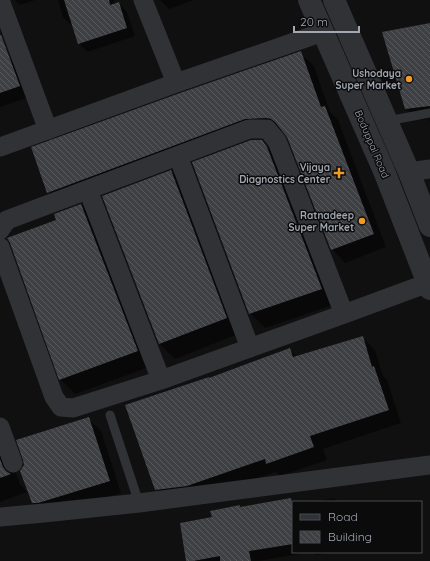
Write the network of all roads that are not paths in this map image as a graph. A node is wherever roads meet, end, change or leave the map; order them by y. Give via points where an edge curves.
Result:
1 (0, 0) edge
2 (143, 0) edge
3 (309, 0) edge
4 (334, 0) edge
5 (323, 32) junction
6 (176, 83) junction
7 (430, 113) edge
8 (387, 121) junction
9 (48, 130) junction
10 (0, 147) edge
11 (178, 156) junction
12 (420, 170) edge
13 (88, 190) junction
14 (430, 226) edge
15 (0, 230) edge
16 (0, 247) edge
17 (429, 286) edge
18 (344, 314) junction
19 (250, 348) junction
20 (161, 380) junction
21 (110, 415) dead end
22 (0, 427) edge
23 (13, 463) dead end
24 (430, 465) edge
25 (139, 503) junction
26 (0, 517) edge

1 - 9 street
2 - 6 street
3 - 5 street, Boduppal Road
4 - 8 street
5 - 6 street
5 - 17 street, Boduppal Road via 381,164
6 - 9 street
7 - 8 lane
8 - 12 street
9 - 10 street
11 - 13 street
11 - 18 street via 249,129 266,129 277,141
11 - 19 street
12 - 14 street
13 - 15 street via 7,220
13 - 20 street
16 - 20 street via 54,397 61,407 73,408
17 - 18 street
18 - 19 street
19 - 20 street
21 - 25 lane
22 - 23 street
24 - 25 street
25 - 26 street

